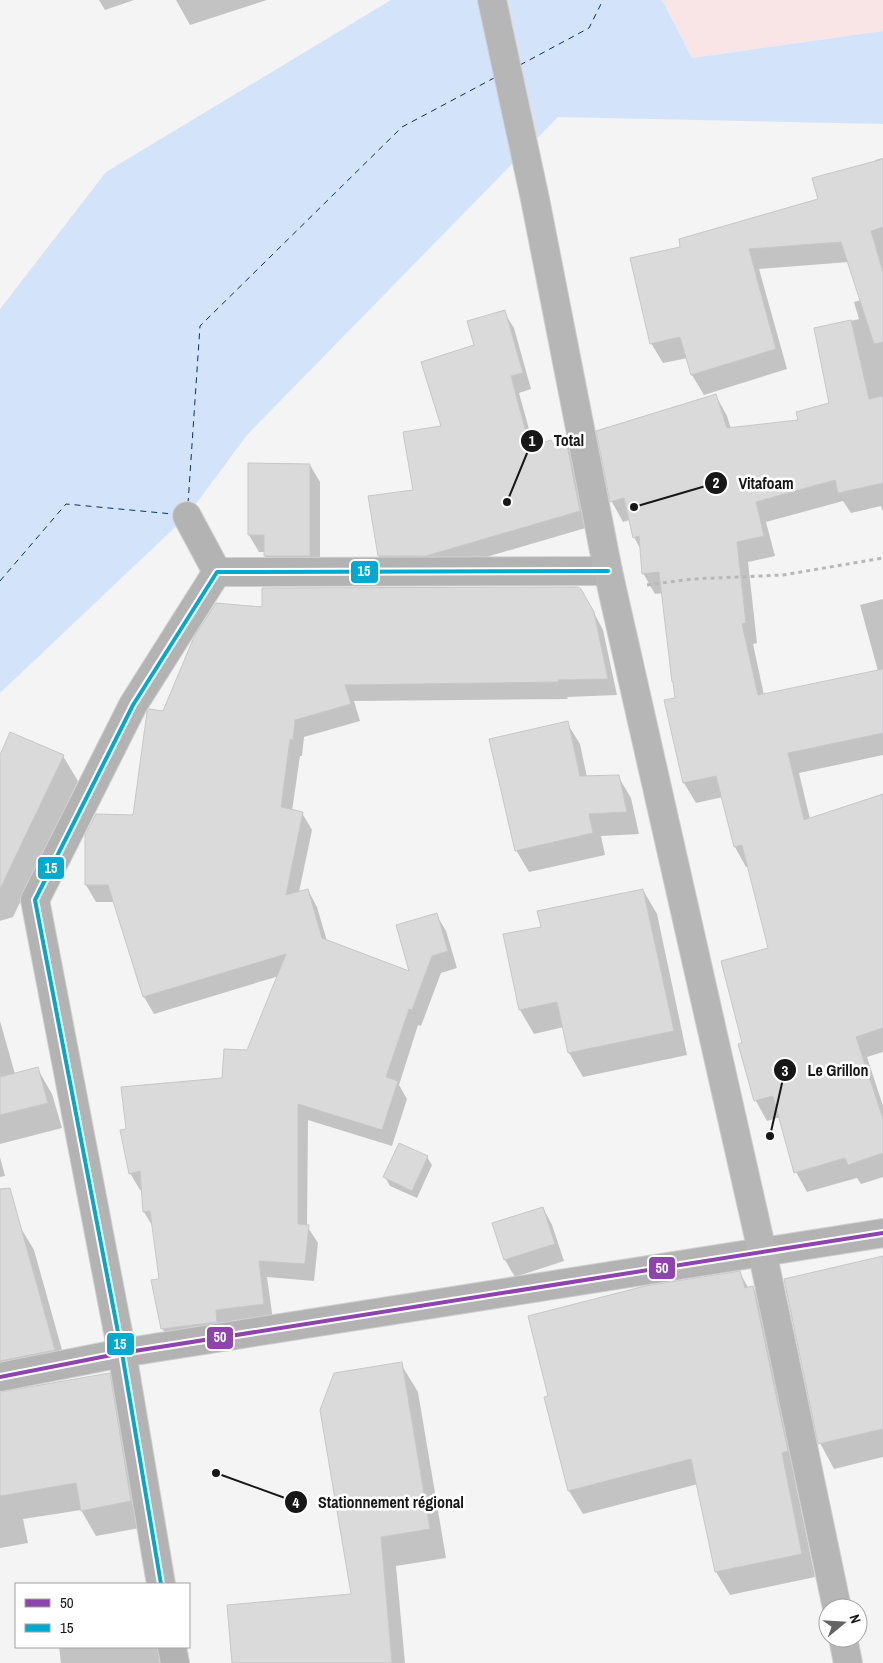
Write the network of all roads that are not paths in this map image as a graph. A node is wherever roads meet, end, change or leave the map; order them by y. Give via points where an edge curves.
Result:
1 (492, 0) edge
2 (187, 516) dead end
3 (608, 571) junction
4 (216, 572) junction
5 (883, 1233) edge
6 (762, 1251) junction
7 (122, 1353) junction
8 (0, 1377) edge
9 (161, 1583) edge
10 (835, 1598) edge
11 (172, 1648) edge
12 (845, 1648) edge
13 (175, 1663) edge
14 (848, 1663) edge

1 - 3 main road via 535,199
2 - 4 street
3 - 4 street
3 - 6 main road
4 - 7 street via 133,705 35,900
5 - 6 street
6 - 7 street
6 - 10 main road
7 - 8 street
7 - 9 street
11 - 13 street
12 - 14 main road

